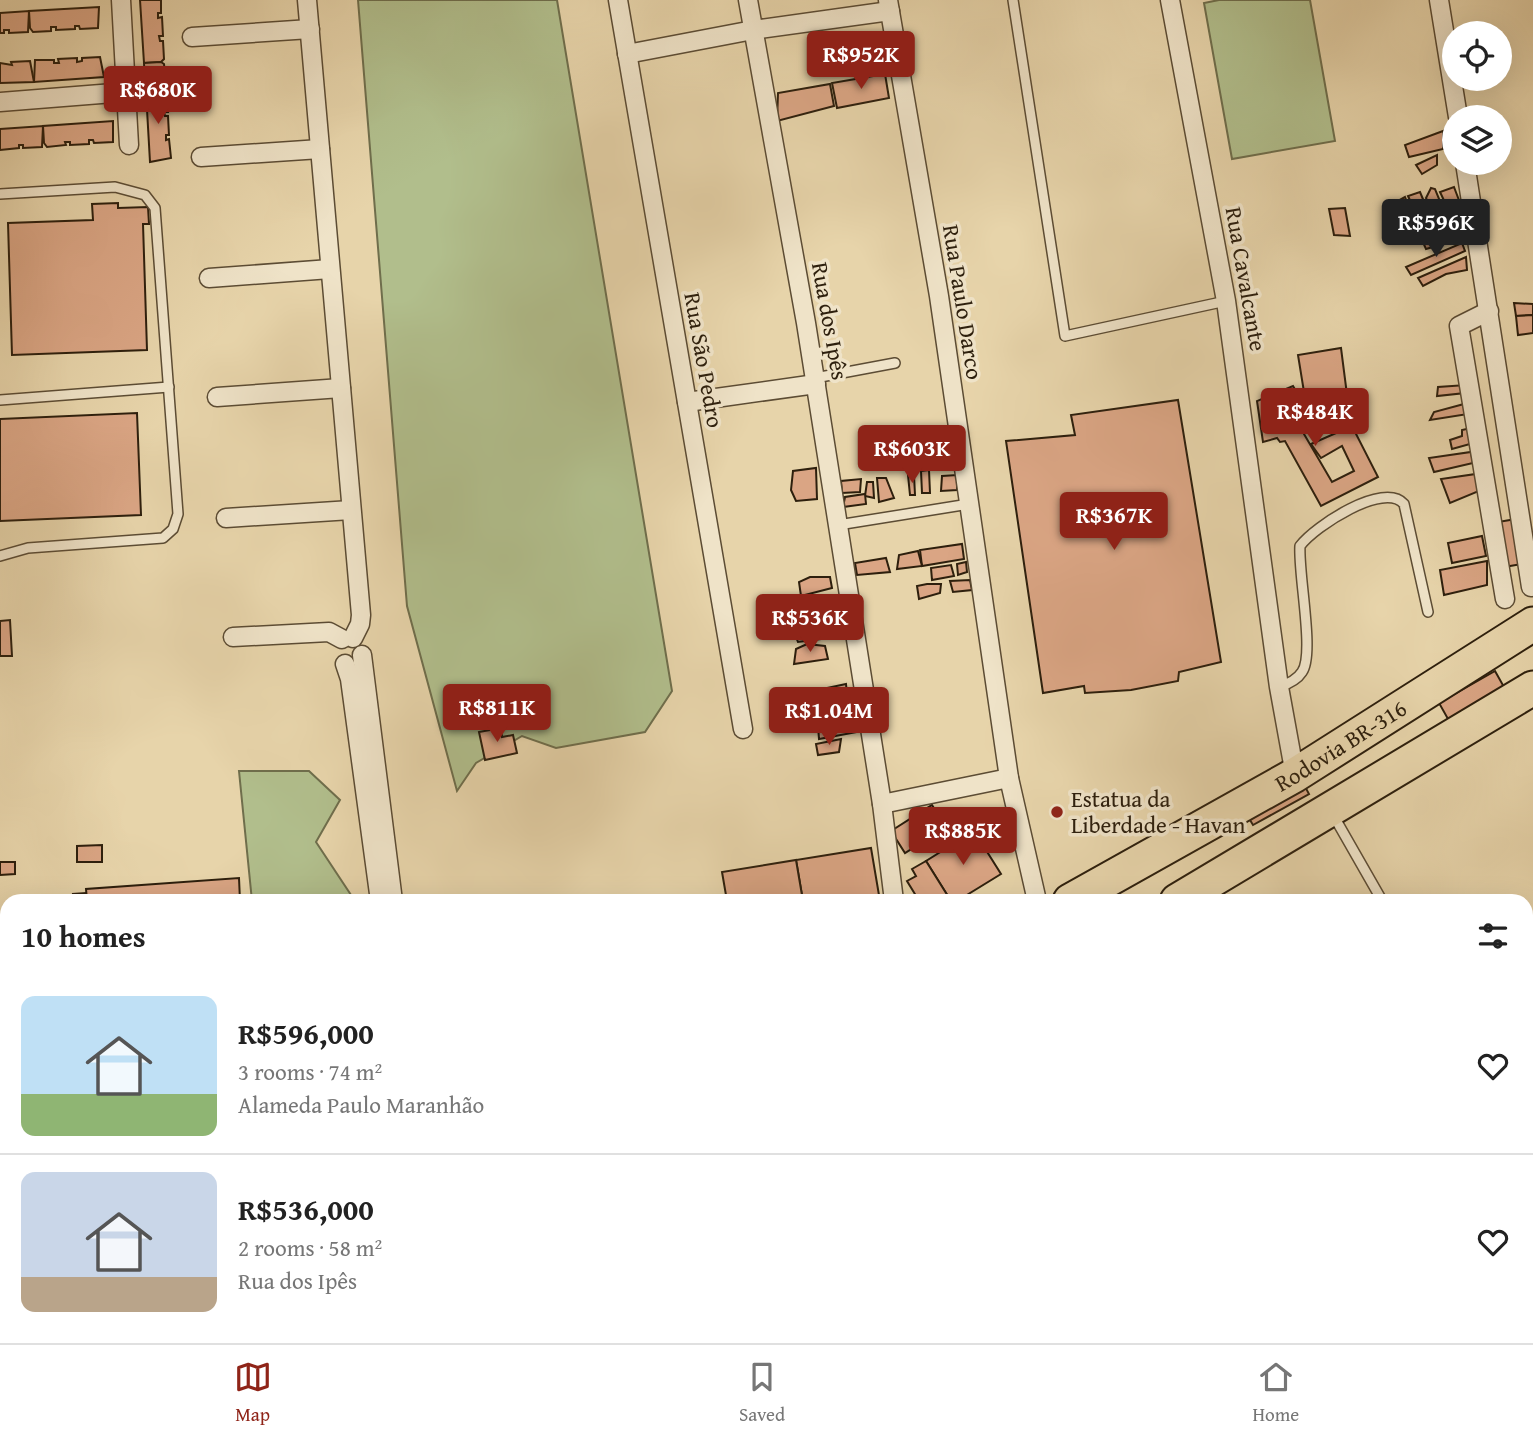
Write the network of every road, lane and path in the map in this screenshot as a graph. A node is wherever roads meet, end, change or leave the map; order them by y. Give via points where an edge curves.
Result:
1 (121, 0) edge
2 (307, 0) edge
3 (618, 0) edge
4 (748, 0) edge
5 (1013, 0) edge
6 (1170, 0) edge
7 (1439, 0) edge
8 (889, 5) edge
9 (310, 29) junction
10 (753, 30) junction
11 (192, 37) dead end
12 (627, 54) junction
13 (126, 92) junction
14 (0, 102) edge
15 (1456, 105) edge
16 (129, 145) dead end
17 (320, 149) junction
18 (201, 157) dead end
19 (1467, 175) edge
20 (0, 194) edge
21 (330, 269) junction
22 (209, 278) dead end
23 (1226, 301) junction
24 (1489, 311) junction
25 (895, 363) dead end
26 (816, 381) junction
27 (169, 387) junction
28 (341, 388) junction
29 (218, 397) dead end
30 (0, 400) edge
31 (687, 402) junction
32 (969, 504) junction
33 (351, 510) junction
34 (226, 519) dead end
35 (838, 525) junction
36 (0, 556) edge
37 (1531, 587) edge
38 (1505, 599) dead end
39 (1428, 612) dead end
40 (1533, 624) edge
41 (233, 637) dead end
42 (347, 638) junction
43 (362, 654) junction
44 (345, 664) junction
45 (1279, 687) junction
46 (1533, 688) edge
47 (743, 729) dead end
48 (1295, 775) junction
49 (1009, 778) junction
50 (882, 804) junction
51 (1331, 812) junction
52 (379, 894) edge
53 (392, 894) edge
54 (893, 894) edge
55 (1035, 894) edge
56 (1082, 894) edge
57 (1189, 894) edge
58 (1378, 894) edge

1 - 13 street
2 - 9 street
3 - 12 street, Rua São Pedro
4 - 10 street, Rua dos Ipês
5 - 23 lane via 1065,336
6 - 23 street, Rua Cavalcante
7 - 15 street
8 - 10 street
8 - 32 street, Rua Paulo Darco
9 - 11 street
9 - 17 street
10 - 12 street
10 - 26 street, Rua dos Ipês
12 - 31 street, Rua São Pedro
13 - 14 street
13 - 16 street
17 - 18 street
17 - 21 street
19 - 24 street
20 - 27 lane via 115,187 138,192 150,201 156,214
21 - 22 street
21 - 28 street
23 - 45 street, Rua Cavalcante
24 - 37 street
24 - 38 street via 1460,326
25 - 26 lane
26 - 31 street
26 - 35 street, Rua dos Ipês
27 - 30 lane
27 - 36 lane via 178,514 169,534 28,548
28 - 29 street
28 - 33 street
31 - 47 street, Rua São Pedro
32 - 35 lane
32 - 49 street, Rua Paulo Darco
33 - 34 street
33 - 42 street via 360,624
35 - 50 street, Rua dos Ipês
39 - 45 lane via 1404,504 1398,497 1371,500 1332,519 1310,532 1300,546 1307,653 1303,672
40 - 48 highway, Rodovia BR-316
41 - 42 street via 329,632
42 - 43 street via 361,644
42 - 44 street via 335,652
43 - 44 street via 355,663
43 - 53 street
44 - 52 street via 351,679
45 - 48 street, Rua Cavalcante
46 - 51 highway
48 - 56 highway, Rodovia BR-316
49 - 50 street
49 - 55 street, Rua Paulo Darco
50 - 54 street, Rua dos Ipês
51 - 57 highway
51 - 58 lane

